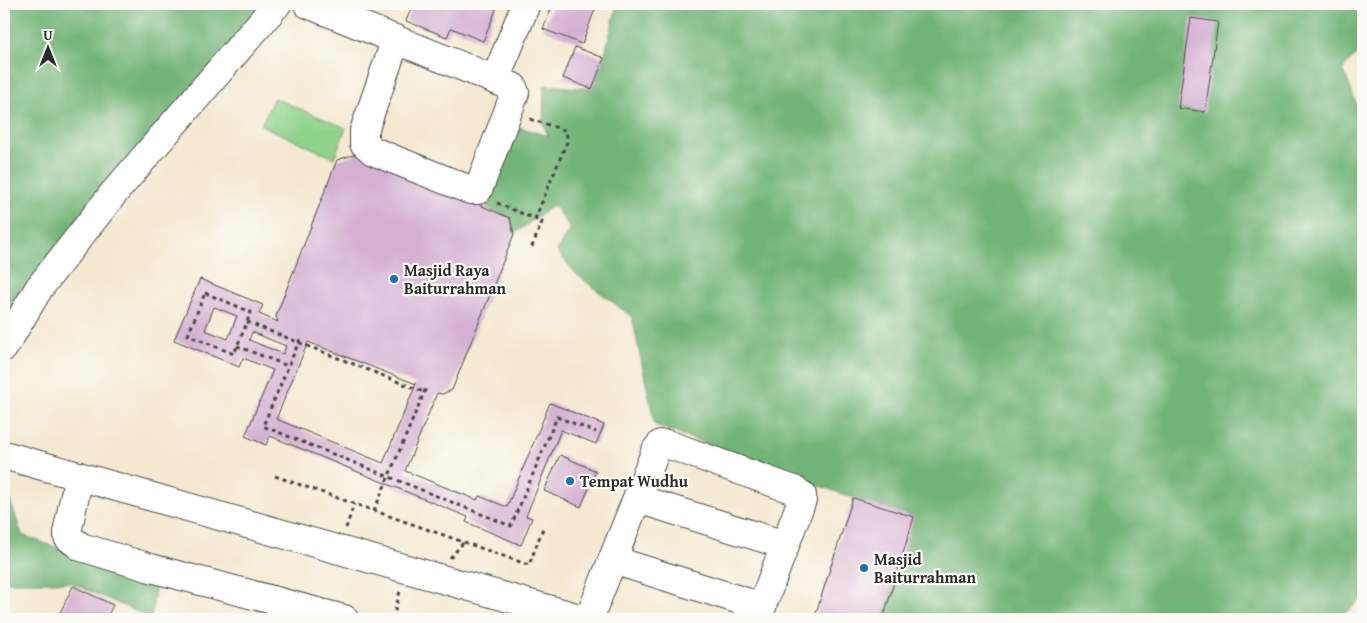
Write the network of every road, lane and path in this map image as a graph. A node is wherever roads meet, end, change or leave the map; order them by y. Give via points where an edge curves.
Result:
1 (277, 4) edge
2 (308, 4) edge
3 (526, 4) edge
4 (396, 39) junction
5 (495, 80) junction
6 (527, 118) dead end
7 (478, 190) junction
8 (535, 219) junction
9 (531, 249) dead end
10 (247, 322) junction
11 (299, 341) junction
12 (237, 346) junction
13 (4, 347) edge
14 (288, 366) junction
15 (596, 432) dead end
16 (4, 455) edge
17 (79, 476) junction
18 (275, 476) dead end
19 (389, 476) junction
20 (638, 499) junction
21 (374, 511) junction
22 (543, 528) dead end
23 (784, 545) junction
24 (612, 560) junction
25 (406, 569) junction
26 (760, 613) edge
27 (344, 619) edge
28 (393, 619) edge
29 (583, 619) edge
30 (588, 619) edge

1 - 13 street via 112,194 39,288
2 - 4 street
3 - 5 street
4 - 5 street
4 - 7 street via 364,132 364,143 373,151 470,190
5 - 7 street via 512,87 515,93
6 - 8 path via 564,130 567,136
7 - 8 path via 499,204
8 - 9 path via 542,222
10 - 11 path
10 - 12 path
10 - 12 path via 251,312 205,292 188,335 234,354
11 - 14 path
11 - 19 path via 425,390
12 - 14 path
14 - 19 path via 263,426
15 - 19 path via 557,417 511,526
16 - 17 street
17 - 25 street
17 - 27 street via 68,537 81,548
18 - 21 path
19 - 21 path
20 - 23 street
20 - 23 street via 656,450 661,444 668,444 802,495
20 - 24 street
21 - 22 path via 529,565
23 - 26 street
24 - 26 street
24 - 30 street
25 - 28 path
25 - 29 street

